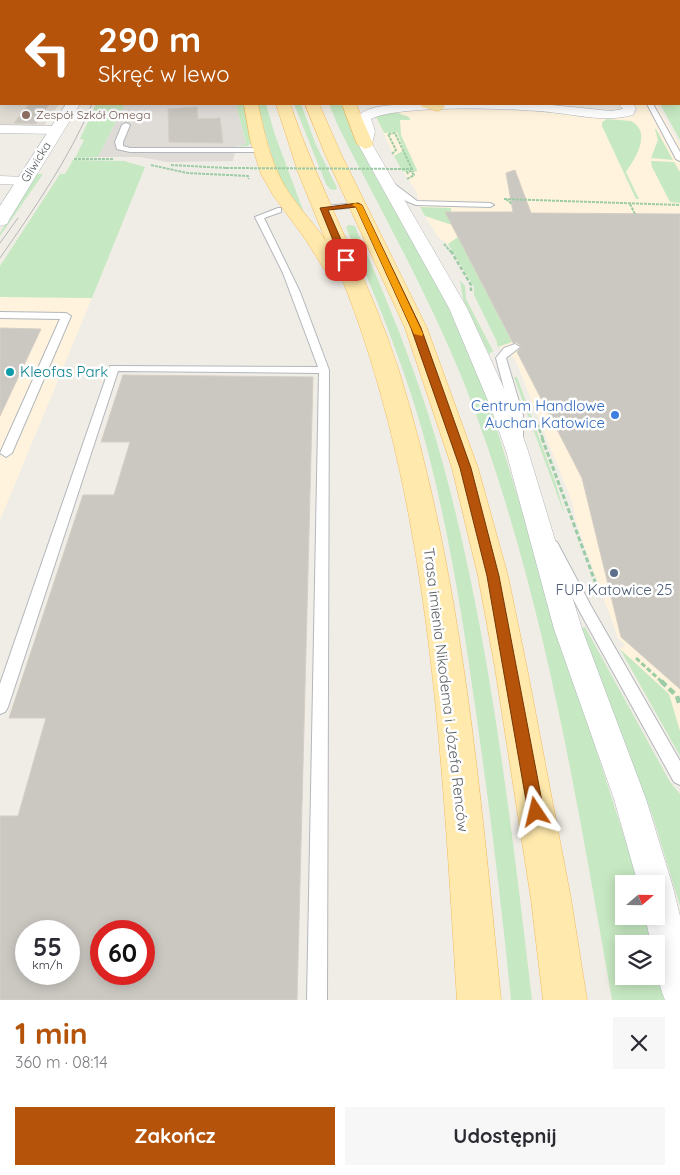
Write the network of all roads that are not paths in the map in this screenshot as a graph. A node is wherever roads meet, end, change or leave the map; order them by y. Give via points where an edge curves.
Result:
1 (72, 105) edge
2 (251, 105) edge
3 (283, 105) edge
4 (312, 105) edge
5 (349, 105) edge
6 (576, 105) edge
7 (586, 105) edge
8 (626, 105) edge
9 (651, 105) edge
10 (428, 106) edge
11 (550, 108) junction
12 (596, 113) junction
13 (126, 125) dead end
14 (0, 129) edge
15 (57, 130) junction
16 (365, 144) junction
17 (258, 155) junction
18 (680, 159) edge
19 (0, 180) edge
20 (25, 180) junction
21 (396, 180) junction
22 (358, 205) junction
23 (490, 205) dead end
24 (324, 208) junction
25 (278, 210) dead end
26 (0, 220) edge
27 (359, 292) junction
28 (0, 315) edge
29 (515, 347) dead end
30 (324, 370) junction
31 (517, 451) junction
32 (6, 453) dead end
33 (536, 516) junction
34 (0, 707) edge
35 (680, 777) edge
36 (652, 875) edge
37 (664, 925) edge
38 (680, 991) edge
39 (317, 1000) edge
40 (479, 1000) edge
41 (565, 1000) edge

1 - 15 street, Gliwicka
2 - 17 main road
3 - 24 main road, Trasa imienia Nikodema i Józefa Renców
4 - 22 main road
5 - 16 main road
6 - 11 street
7 - 12 street
8 - 12 street via 630,108 624,114
9 - 18 lane
10 - 11 street
10 - 16 street via 385,109 366,114 364,119 368,131
11 - 12 street
13 - 17 lane via 118,142 120,147 130,150
14 - 15 street
15 - 20 street, Gliwicka
16 - 21 street
17 - 27 main road via 282,195 316,236 331,265
19 - 20 street
20 - 26 street, Gliwicka
21 - 23 lane via 409,201 416,203
21 - 31 street via 486,370
22 - 24 lane
22 - 41 main road via 420,337 465,468 481,527 511,668
24 - 27 main road, Trasa imienia Nikodema i Józefa Renców
25 - 30 lane via 259,217 299,295
27 - 40 main road, Trasa imienia Nikodema i Józefa Renców via 394,398 427,541 460,772
28 - 32 lane via 66,316
29 - 31 lane via 501,358 517,415
30 - 34 lane via 114,368
30 - 39 lane
31 - 33 street
33 - 35 lane
33 - 36 street via 568,628 630,799
37 - 38 street

